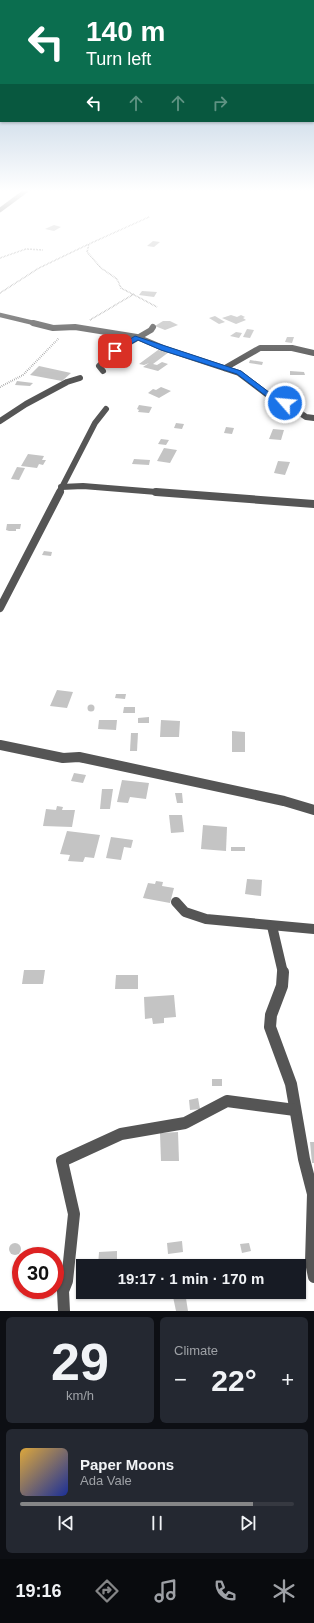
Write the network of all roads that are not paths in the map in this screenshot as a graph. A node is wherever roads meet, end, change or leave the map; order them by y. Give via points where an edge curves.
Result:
1 (0, 315) edge
2 (152, 327) dead end
3 (137, 337) junction
4 (314, 353) edge
5 (225, 368) junction
6 (102, 371) dead end
7 (80, 378) dead end
8 (106, 409) dead end
9 (314, 418) edge
10 (0, 421) edge
11 (61, 487) junction
12 (314, 504) edge
13 (0, 608) edge
14 (0, 745) edge
15 (314, 810) edge
16 (176, 902) dead end
17 (272, 926) junction
18 (314, 929) edge
19 (295, 1110) junction
20 (314, 1277) edge
21 (64, 1311) edge

1 - 3 street via 53,328 79,328
2 - 3 street
3 - 5 street
3 - 6 street via 107,357 99,366
4 - 5 street via 292,348 260,348
5 - 9 street via 244,375 268,395 306,417
7 - 10 street via 67,382 26,404
8 - 11 street via 95,423
11 - 12 street via 83,486
11 - 13 street
14 - 15 street via 63,758 80,757 284,801
16 - 17 street via 185,912 206,920
17 - 18 street
17 - 19 street via 283,972 270,1027 291,1084
19 - 20 street via 313,1194 311,1262
19 - 21 street via 227,1101 185,1123 121,1134 62,1161 74,1214 67,1281 63,1291

